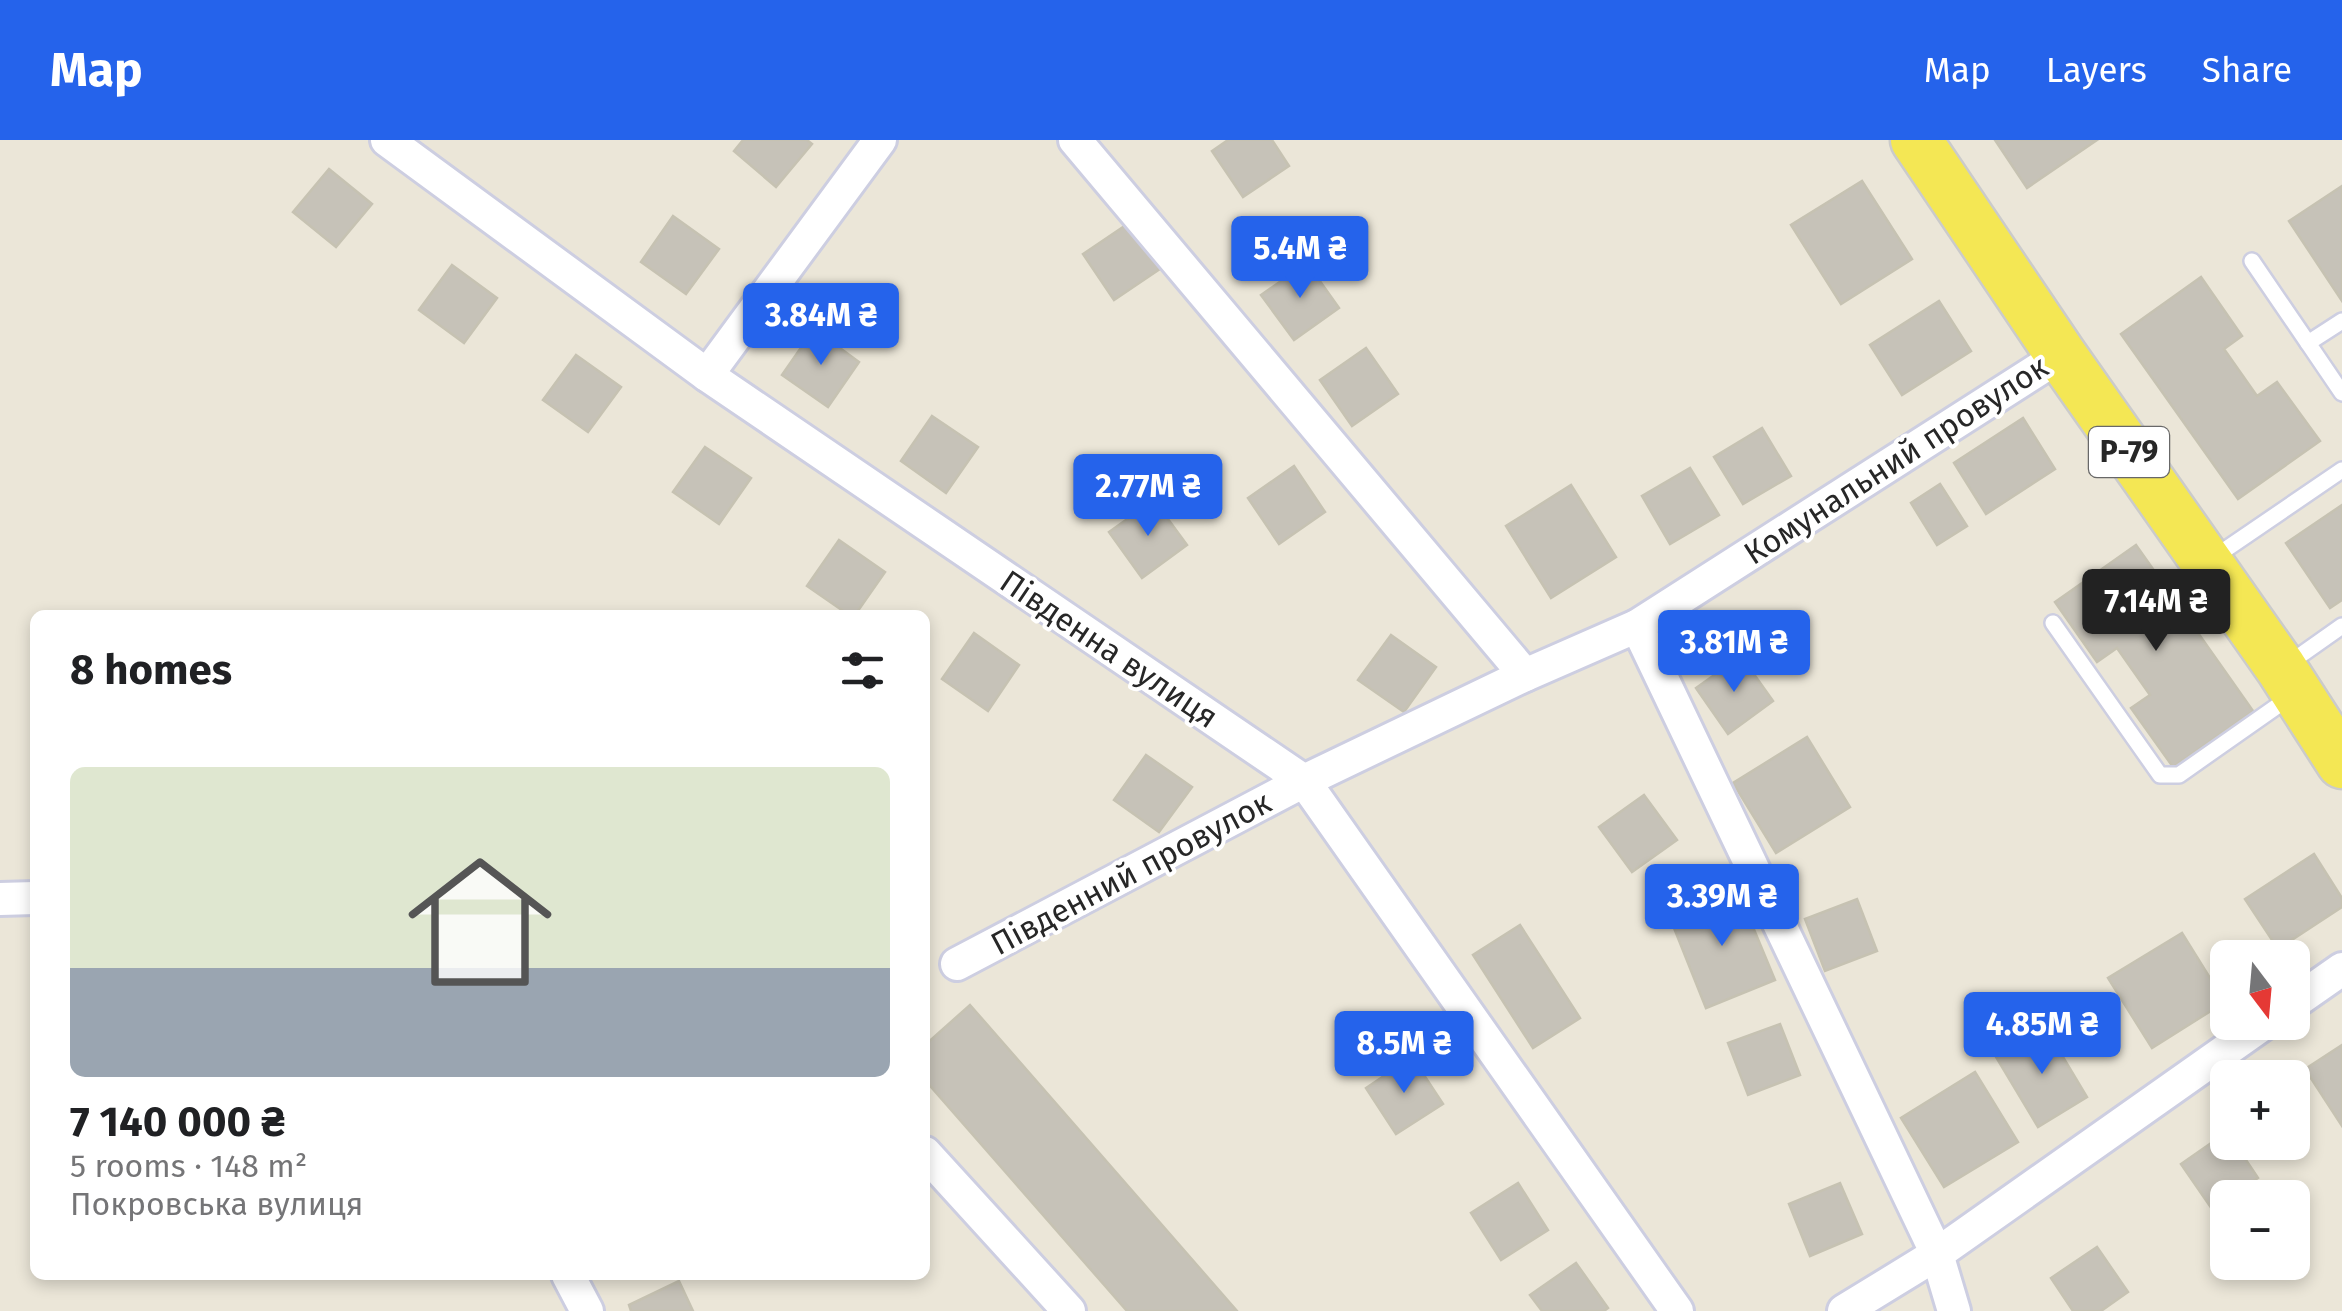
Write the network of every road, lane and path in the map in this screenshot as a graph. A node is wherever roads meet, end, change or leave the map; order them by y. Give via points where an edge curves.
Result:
1 (387, 140) edge
2 (880, 140) edge
3 (1075, 140) edge
4 (1916, 140) edge
5 (2252, 261) dead end
6 (2342, 321) edge
7 (2308, 343) junction
8 (2060, 355) junction
9 (707, 375) junction
10 (2342, 393) edge
11 (2342, 470) edge
12 (2206, 563) junction
13 (2052, 623) dead end
14 (1637, 626) junction
15 (2342, 626) edge
16 (1525, 675) junction
17 (2289, 680) junction
18 (2342, 763) edge
19 (1304, 782) junction
20 (30, 898) edge
21 (0, 899) edge
22 (958, 964) dead end
23 (2342, 969) edge
24 (2310, 991) edge
25 (2240, 1040) edge
26 (930, 1158) edge
27 (1937, 1254) junction
28 (571, 1280) edge
29 (587, 1311) edge
30 (1069, 1311) edge
31 (1677, 1311) edge
32 (1844, 1311) edge
33 (1954, 1311) edge

1 - 9 street, Південна вулиця
2 - 9 street
3 - 16 street
4 - 8 main road, Р-79
5 - 7 lane
6 - 7 lane
7 - 10 lane
8 - 12 main road, Р-79
8 - 14 street, Комунальний провулок
9 - 19 street, Південна вулиця
11 - 12 lane
12 - 17 main road, Р-79
13 - 17 lane via 2160,775 2179,775
14 - 16 street, Комунальний провулок
14 - 27 street
15 - 17 lane
16 - 19 street, Комунальний провулок
17 - 18 main road, Р-79
19 - 22 street, Південний провулок
19 - 31 street, Південна вулиця
20 - 21 street
23 - 24 street
25 - 27 street
26 - 30 street
27 - 32 street
27 - 33 street
28 - 29 street

